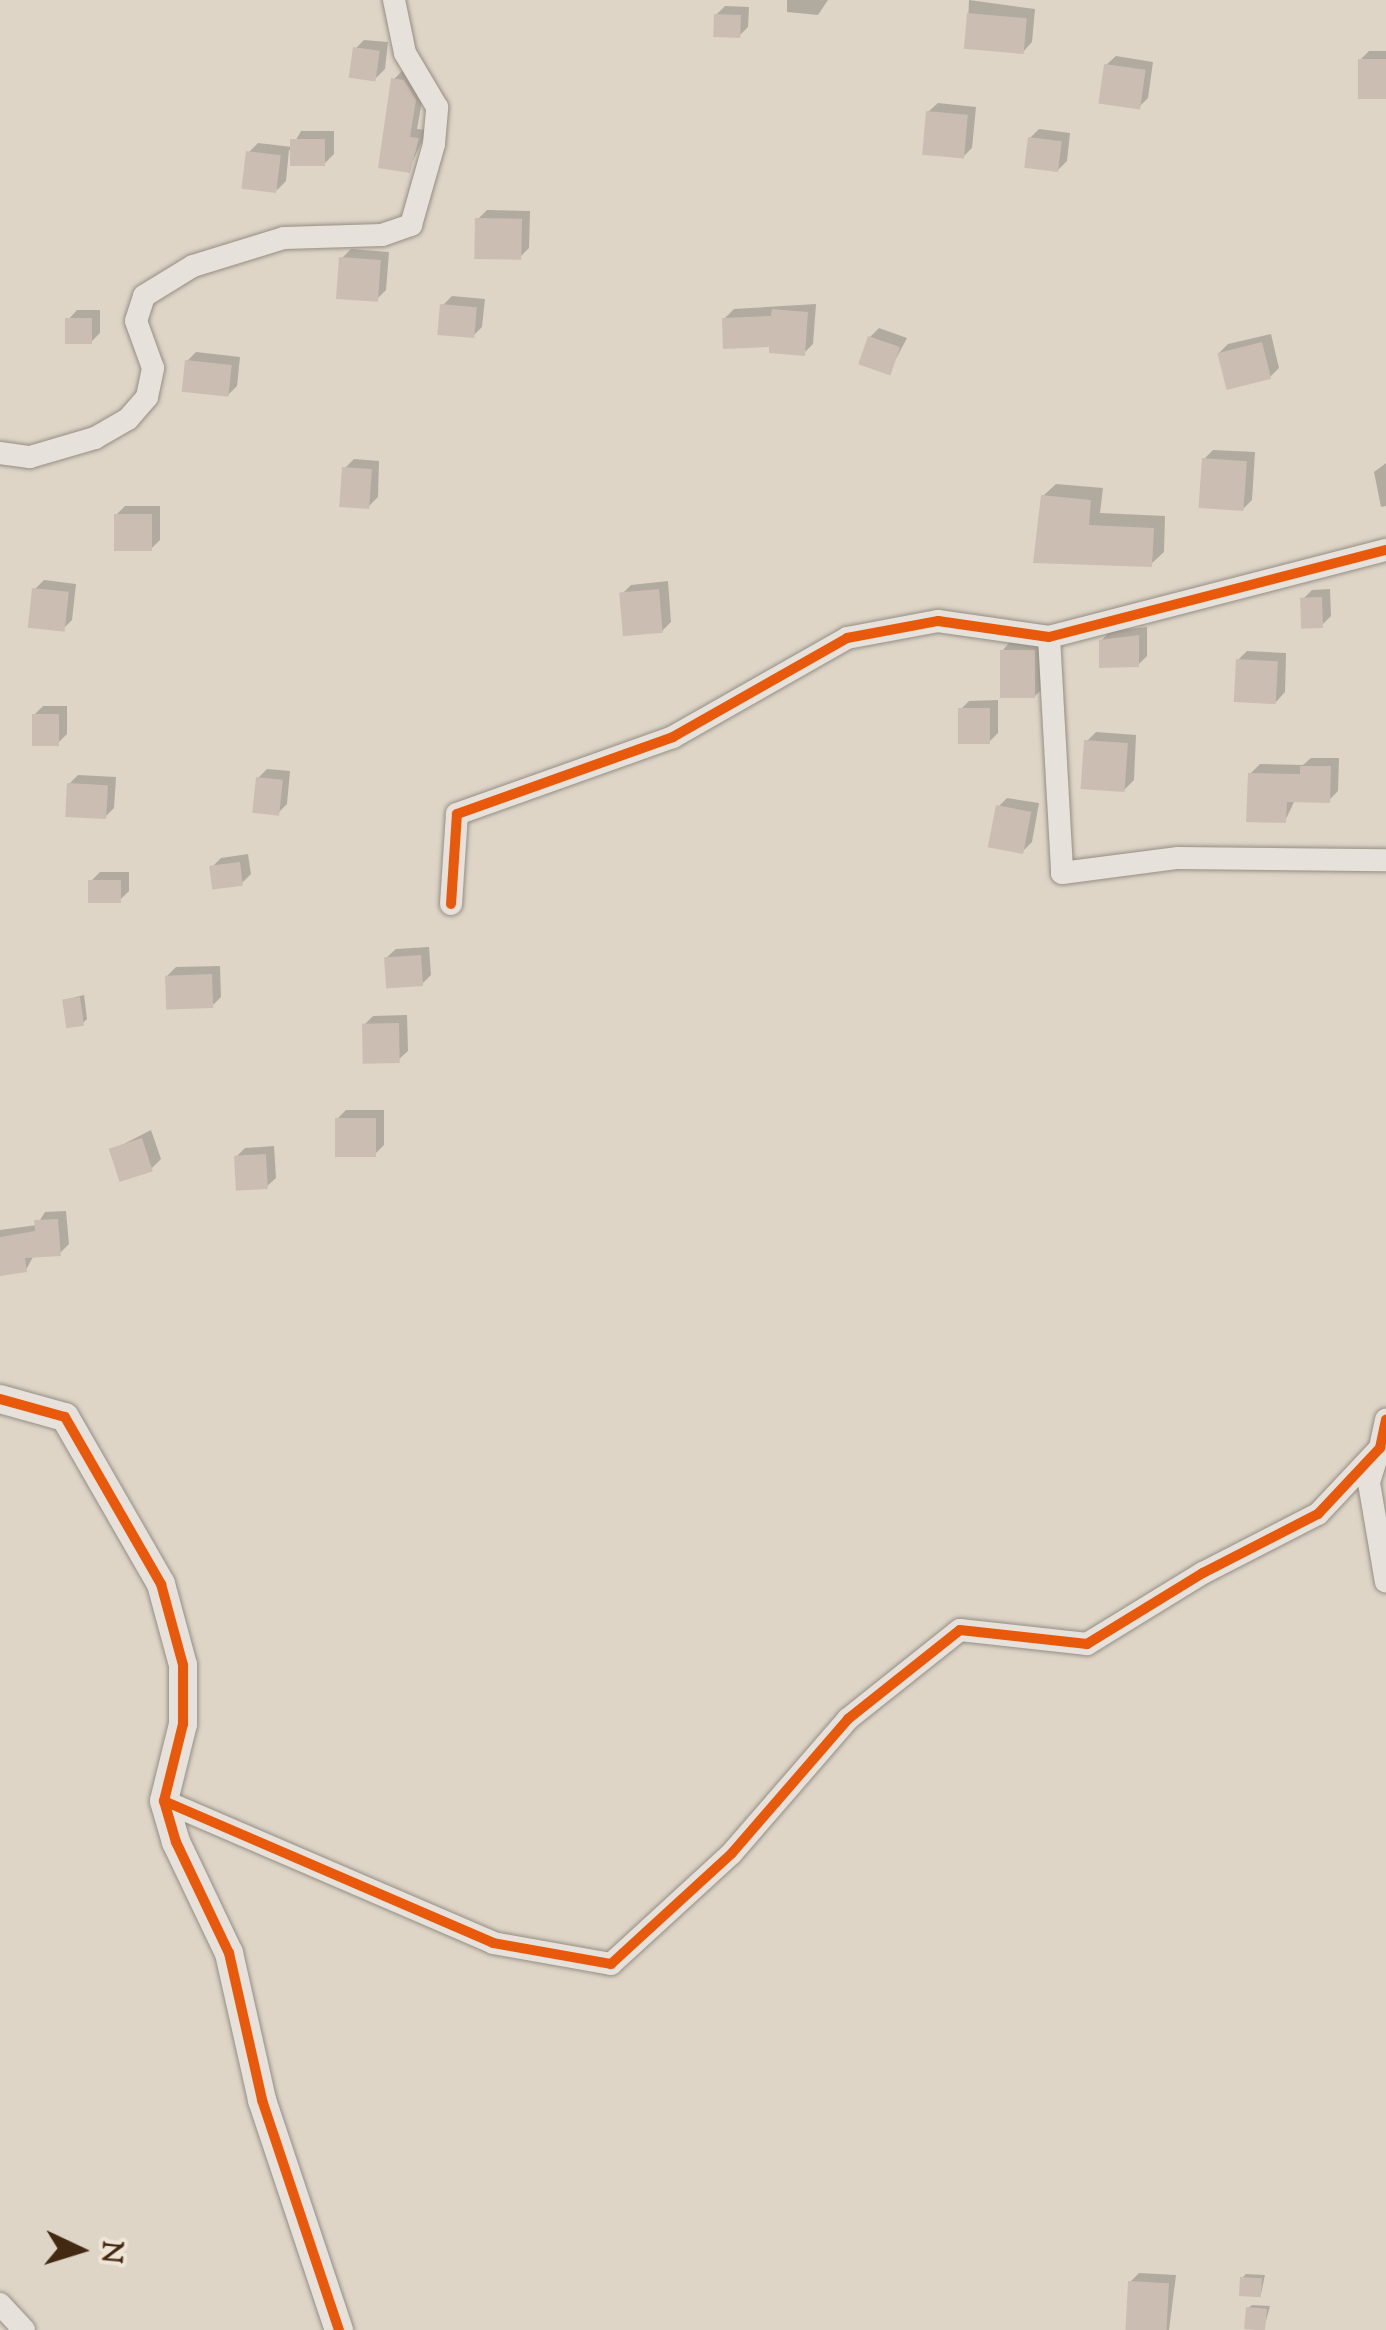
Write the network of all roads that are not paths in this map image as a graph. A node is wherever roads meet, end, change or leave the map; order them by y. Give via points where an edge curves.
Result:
1 (394, 0) edge
2 (0, 452) edge
3 (1386, 550) edge
4 (1049, 637) junction
5 (1386, 860) edge
6 (451, 904) dead end
7 (0, 1399) edge
8 (1386, 1420) edge
9 (1380, 1448) junction
10 (1386, 1582) edge
11 (164, 1800) junction
12 (0, 2304) edge
13 (24, 2330) edge
14 (339, 2330) edge

1 - 2 street via 404,53 437,106 434,144 411,225 382,235 284,238 193,266 144,296 136,321 153,368 147,397 128,419 95,438 30,457
3 - 4 street
4 - 5 street via 1062,873 1178,858
4 - 6 street via 938,621 847,638 673,737 457,814
7 - 11 street via 64,1417 161,1584 183,1665 183,1724
8 - 9 street
9 - 10 street via 1370,1482
9 - 11 street via 1318,1514 1087,1644 960,1630 848,1719 732,1853 611,1964 493,1943
11 - 14 street via 176,1842 229,1953 262,2100
12 - 13 street

